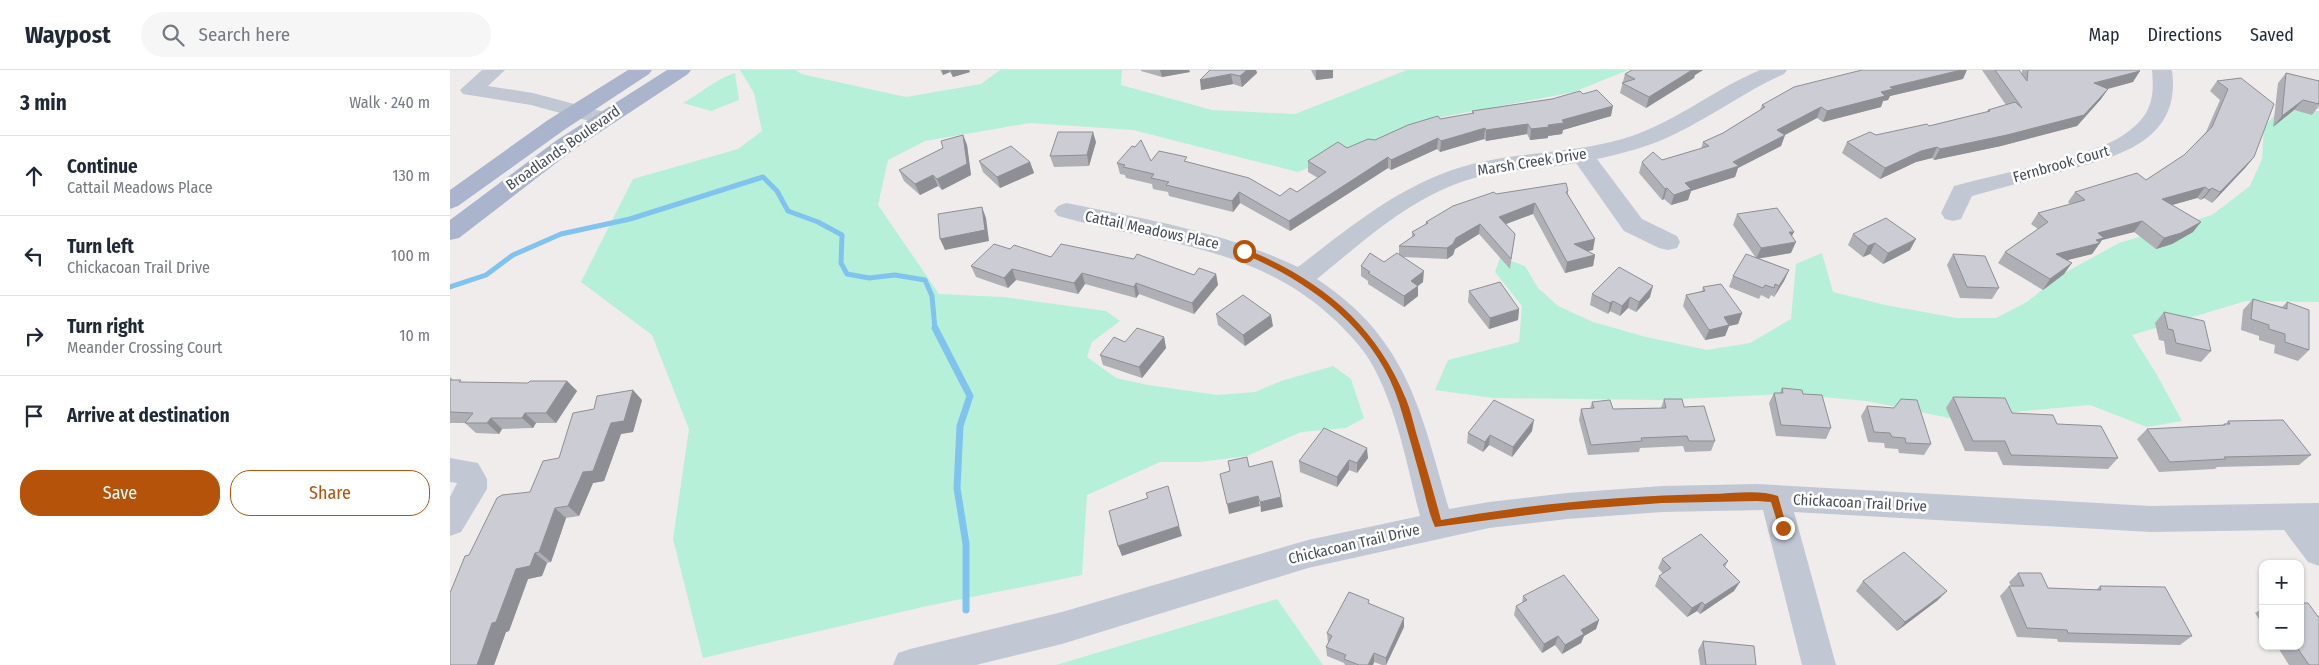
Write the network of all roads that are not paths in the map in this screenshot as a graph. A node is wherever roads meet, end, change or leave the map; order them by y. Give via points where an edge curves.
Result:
1 (495, 70) edge
2 (642, 70) edge
3 (680, 70) edge
4 (1777, 70) edge
5 (2162, 70) edge
6 (578, 111) junction
7 (604, 119) junction
8 (1582, 155) junction
9 (450, 201) edge
10 (1066, 211) dead end
11 (1953, 213) dead end
12 (450, 232) edge
13 (1668, 242) dead end
14 (1300, 278) junction
15 (450, 470) edge
16 (1775, 498) junction
17 (2306, 517) edge
18 (450, 523) edge
19 (1438, 525) junction
20 (2319, 552) edge
21 (910, 665) edge
22 (1819, 665) edge

1 - 6 street via 470,90 533,99
2 - 6 main road, Broadlands Boulevard
3 - 7 main road, Broadlands Boulevard
4 - 8 street, Marsh Creek Drive via 1742,85 1670,129
5 - 11 street, Fernbrook Court via 2164,94 2156,116 2129,141 2108,152 1962,191
6 - 7 street
6 - 9 main road, Broadlands Boulevard
7 - 12 main road, Broadlands Boulevard via 510,184
8 - 13 street via 1633,225
8 - 14 street, Marsh Creek Drive via 1481,169 1424,189 1400,202
10 - 14 street, Cattail Meadows Place via 1210,241 1251,254
14 - 19 street, Cattail Meadows Place via 1347,315 1369,339 1388,368 1403,400
15 - 18 street via 467,472 472,479 472,489
16 - 17 street, Chickacoan Trail Drive via 2151,519
16 - 19 street, Chickacoan Trail Drive via 1662,499 1577,505 1489,515
16 - 22 street
17 - 20 street
19 - 21 street, Chickacoan Trail Drive via 1308,554 1062,628

